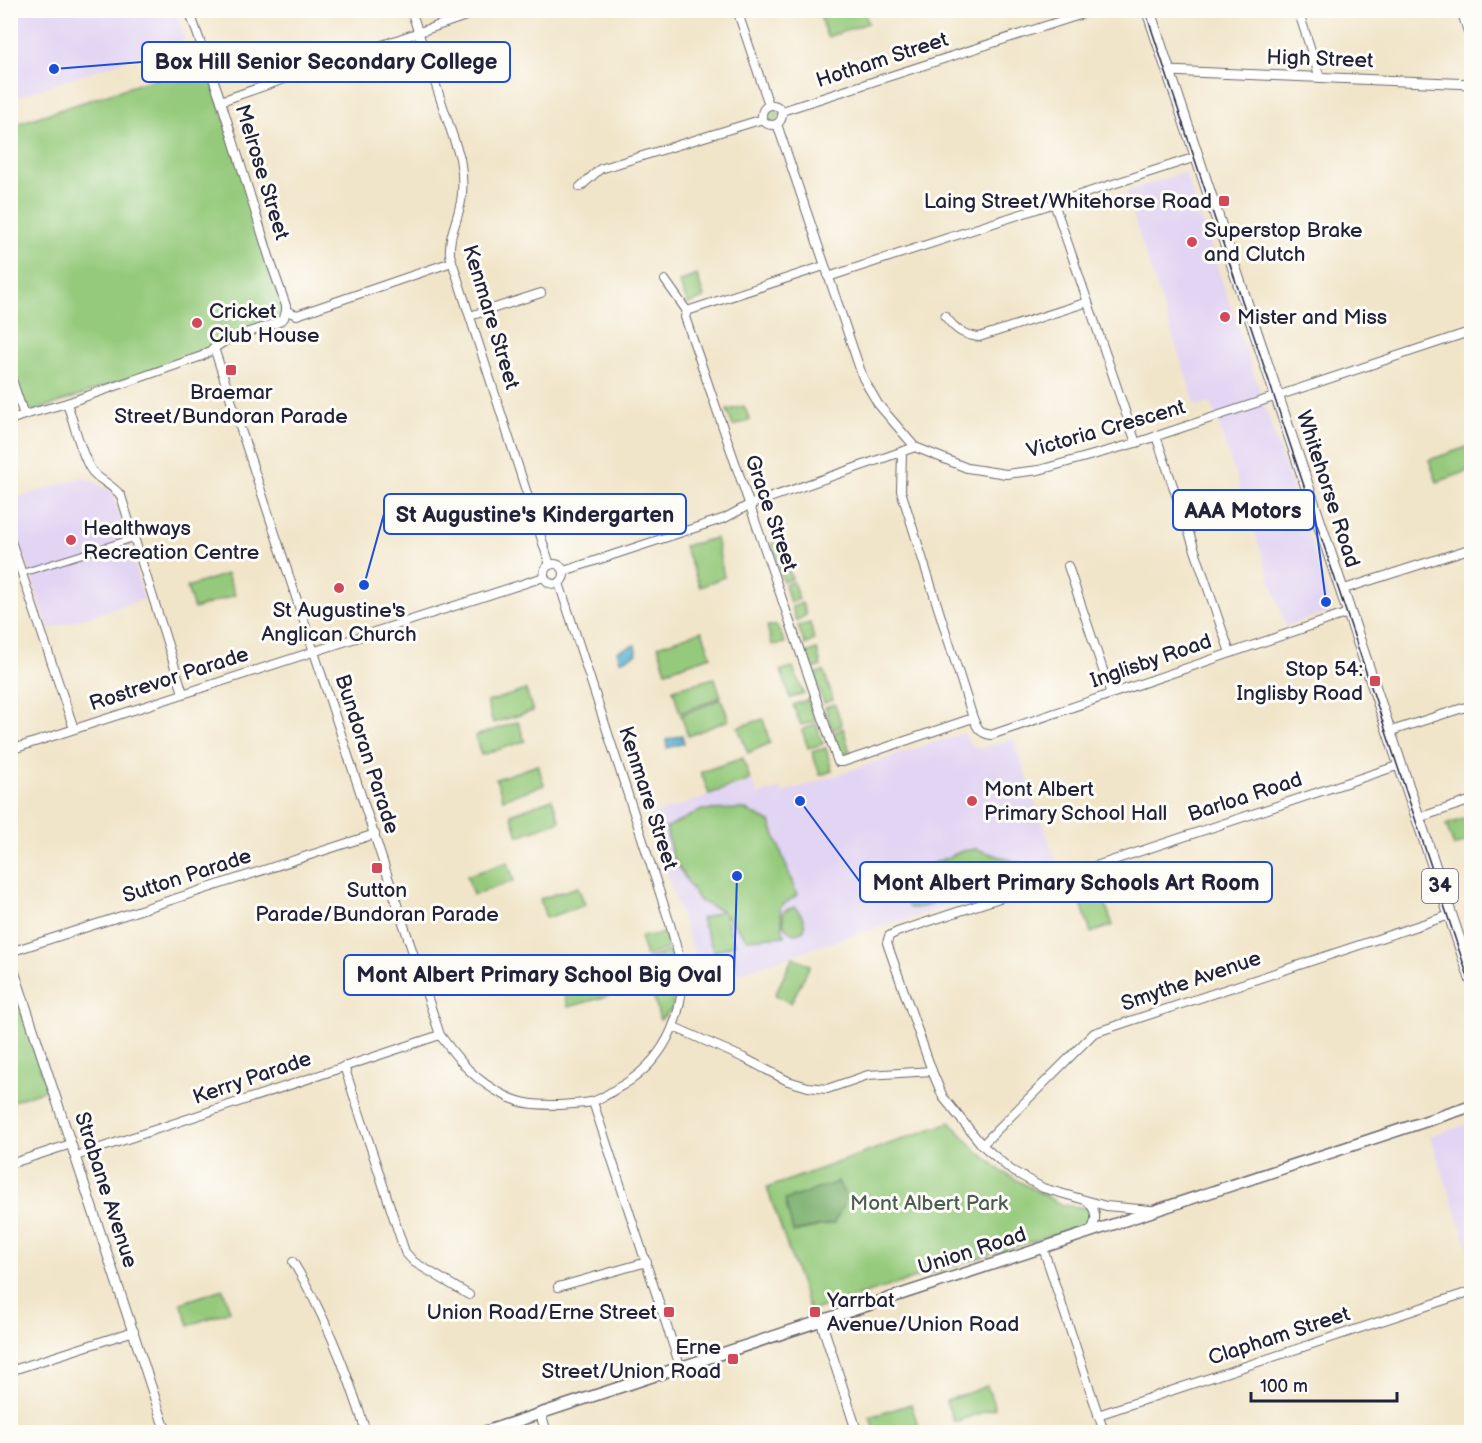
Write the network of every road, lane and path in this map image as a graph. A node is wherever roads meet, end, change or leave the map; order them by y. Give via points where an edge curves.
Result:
1 (189, 10) edge
2 (411, 10) edge
3 (483, 10) edge
4 (737, 10) edge
5 (1095, 10) edge
6 (1148, 10) edge
7 (1298, 10) edge
8 (1461, 10) edge
9 (419, 33) junction
10 (1472, 44) edge
11 (1168, 70) junction
12 (1320, 78) junction
13 (1472, 84) edge
14 (221, 101) junction
15 (769, 105) junction
16 (782, 111) junction
17 (763, 119) junction
18 (777, 124) junction
19 (1196, 157) junction
20 (580, 187) dead end
21 (1054, 204) junction
22 (452, 262) junction
23 (824, 266) junction
24 (828, 277) junction
25 (665, 280) dead end
26 (541, 293) dead end
27 (1088, 302) junction
28 (286, 311) junction
29 (687, 311) junction
30 (470, 315) junction
31 (945, 316) dead end
32 (1472, 331) edge
33 (214, 348) junction
34 (10, 374) edge
35 (1277, 395) junction
36 (67, 403) junction
37 (24, 415) junction
38 (10, 420) edge
39 (1156, 436) junction
40 (1136, 443) junction
41 (915, 447) junction
42 (902, 452) junction
43 (749, 505) junction
44 (10, 538) edge
45 (134, 538) junction
46 (1472, 548) edge
47 (550, 565) junction
48 (1068, 566) dead end
49 (564, 571) junction
50 (22, 573) junction
51 (544, 577) junction
52 (559, 583) junction
53 (1341, 590) junction
54 (1348, 613) junction
55 (314, 652) junction
56 (1230, 653) junction
57 (183, 693) junction
58 (1111, 694) junction
59 (1472, 705) edge
60 (974, 718) junction
61 (74, 729) junction
62 (1388, 732) junction
63 (10, 750) edge
64 (1400, 765) junction
65 (1472, 800) edge
66 (1418, 818) junction
67 (375, 834) junction
68 (1450, 915) junction
69 (10, 952) edge
70 (1467, 953) edge
71 (11, 960) edge
72 (1472, 980) edge
73 (674, 1027) junction
74 (440, 1035) junction
75 (344, 1066) junction
76 (932, 1071) junction
77 (1472, 1097) edge
78 (593, 1102) junction
79 (1472, 1106) edge
80 (1460, 1110) junction
81 (71, 1144) junction
82 (982, 1145) junction
83 (76, 1156) junction
84 (10, 1164) edge
85 (1087, 1201) junction
86 (1157, 1211) junction
87 (1089, 1233) junction
88 (1043, 1248) junction
89 (293, 1262) dead end
90 (647, 1262) junction
91 (558, 1287) dead end
92 (1472, 1291) edge
93 (470, 1295) dead end
94 (821, 1321) junction
95 (134, 1331) junction
96 (680, 1366) junction
97 (10, 1371) edge
98 (540, 1414) junction
99 (1098, 1415) junction
100 (166, 1432) edge
101 (366, 1432) edge
102 (484, 1432) edge
103 (546, 1432) edge
104 (857, 1432) edge
105 (1104, 1432) edge

1 - 14 street, Melrose Street
2 - 9 street, Kenmare Street
3 - 9 street
4 - 15 street
5 - 16 street, Hotham Street
6 - 11 main road, Whitehorse Road / 34
7 - 12 street
8 - 10 street
9 - 14 street
9 - 22 street, Kenmare Street via 463,174 460,210 449,241
11 - 12 street, High Street
11 - 19 main road, Whitehorse Road / 34
12 - 13 street, High Street
14 - 28 street, Melrose Street
15 - 16 street via 777,105
15 - 17 street via 763,111
16 - 18 street
17 - 18 street via 768,124
17 - 20 street via 600,169
18 - 23 street, Victoria Crescent
19 - 21 street
19 - 35 main road, Whitehorse Road / 34
21 - 24 street
21 - 27 street
22 - 28 street via 297,315
22 - 30 street, Kenmare Street
23 - 24 street, Victoria Crescent
23 - 29 street
24 - 41 street, Victoria Crescent via 864,378 878,404
25 - 29 street, Grace Street
26 - 30 street
27 - 31 street via 979,337 956,330
27 - 40 street
28 - 33 street via 277,323 230,338
29 - 43 street, Grace Street via 685,318
30 - 47 street, Kenmare Street
32 - 35 street, Victoria Crescent
33 - 36 street via 202,356
33 - 55 street, Bundoran Parade
34 - 37 street
35 - 39 street, Victoria Crescent
35 - 53 main road, Whitehorse Road / 34
36 - 37 street
36 - 45 street via 88,465 121,496
37 - 38 street
39 - 40 street, Victoria Crescent
39 - 56 street
40 - 41 street, Victoria Crescent via 1050,467 1006,474 967,468
41 - 42 street
42 - 43 street
42 - 60 street via 901,491
43 - 49 street via 725,518
43 - 60 street, Grace Street via 838,762
44 - 50 street
45 - 50 street
45 - 57 street
46 - 53 street
47 - 49 street
47 - 51 street
48 - 58 street
49 - 52 street
50 - 61 street
51 - 52 street via 551,584
51 - 55 street, Rostrevor Parade
52 - 73 street, Kenmare Street via 670,924 682,985
53 - 54 main road, Whitehorse Road / 34
54 - 56 street, Inglisby Road
54 - 62 main road, Whitehorse Road / 34
55 - 57 street, Rostrevor Parade
55 - 67 street, Bundoran Parade
56 - 58 street, Inglisby Road
57 - 61 street, Rostrevor Parade
58 - 60 street, Inglisby Road via 991,735 977,728
59 - 62 street
61 - 63 street, Rostrevor Parade
62 - 64 main road, Whitehorse Road / 34
64 - 66 main road, Whitehorse Road / 34
64 - 76 street, Barloa Road via 889,936 887,943
65 - 66 street
66 - 68 main road, Whitehorse Road / 34
67 - 69 street, Sutton Parade
67 - 74 street, Bundoran Parade
68 - 70 main road, Whitehorse Road / 34
68 - 82 street, Smythe Avenue via 1094,1033
70 - 72 main road, Whitehorse Road / 34
71 - 81 street, Strabane Avenue
73 - 76 street via 808,1087 827,1089 868,1075
73 - 78 street, Kenmare Street via 651,1064 626,1084
74 - 75 street, Kerry Parade
74 - 78 street, Bundoran Parade via 477,1080 507,1097 546,1105
75 - 83 street, Kerry Parade
75 - 93 street via 405,1252 414,1262
76 - 82 street via 943,1097
77 - 80 main road
78 - 90 street
79 - 80 main road, Union Road
80 - 86 main road, Union Road
81 - 83 street, Strabane Avenue
81 - 84 street
82 - 85 street via 1011,1170 1043,1188
83 - 95 street, Strabane Avenue
85 - 86 street
85 - 87 street via 1095,1208 1096,1216
86 - 87 main road, Union Road
87 - 88 main road, Union Road
88 - 94 main road, Union Road
88 - 99 street
89 - 101 street via 308,1285
90 - 91 street
90 - 96 street
92 - 99 street, Clapham Street
94 - 96 main road, Union Road
94 - 104 street
95 - 97 street
95 - 100 street, Strabane Avenue
96 - 98 main road, Union Road
98 - 102 main road, Union Road
98 - 103 street
99 - 105 street

